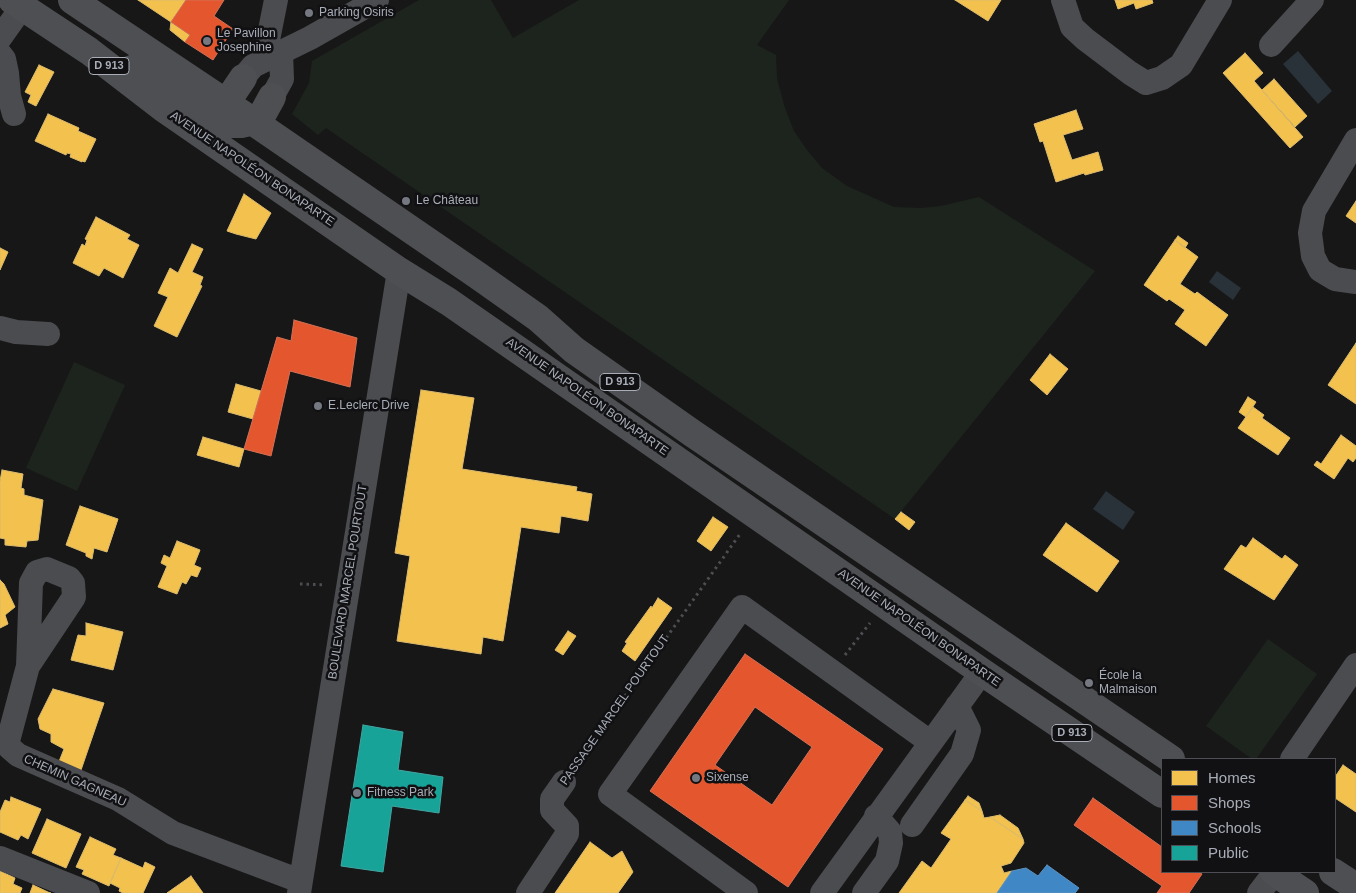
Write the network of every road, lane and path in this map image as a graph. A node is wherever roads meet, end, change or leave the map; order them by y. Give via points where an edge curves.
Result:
1 (72, 0) edge
2 (276, 0) edge
3 (377, 0) edge
4 (1063, 0) edge
5 (1220, 0) edge
6 (1312, 0) edge
7 (17, 4) edge
8 (0, 38) edge
9 (1271, 45) dead end
10 (0, 54) edge
11 (272, 56) junction
12 (244, 78) joint
13 (272, 97) joint
14 (14, 114) dead end
15 (215, 119) junction
16 (254, 121) junction
17 (1356, 140) edge
18 (406, 227) junction
19 (399, 271) junction
20 (1356, 282) edge
21 (0, 328) edge
22 (48, 334) dead end
23 (574, 350) junction
24 (743, 530) dead end
25 (300, 584) dead end
26 (329, 585) dead end
27 (870, 622) dead end
28 (1356, 665) edge
29 (28, 666) dead end
30 (833, 672) junction
31 (982, 672) junction
32 (957, 706) junction
33 (930, 742) junction
34 (1170, 758) edge
35 (1293, 758) edge
36 (564, 782) joint
37 (1161, 793) edge
38 (876, 816) junction
39 (912, 825) dead end
40 (0, 858) edge
41 (1274, 873) edge
42 (1276, 873) edge
43 (1334, 873) edge
44 (300, 887) edge
45 (1356, 888) edge
46 (88, 893) edge
47 (528, 893) edge
48 (746, 893) edge
49 (822, 893) edge
50 (864, 893) edge
51 (1259, 893) edge
52 (1305, 893) edge

1 - 15 main road, AVENUE NAPOLÉON BONAPARTE / D 913
2 - 11 street
3 - 11 street
4 - 5 street via 1072,27 1146,83 1181,66
6 - 9 street
7 - 8 street
7 - 15 main road, AVENUE NAPOLÉON BONAPARTE / D 913 via 89,52 155,102
10 - 14 street via 4,59
11 - 12 street via 253,66
11 - 13 street via 282,79
12 - 15 main road
13 - 16 main road via 261,117
15 - 16 main road via 228,124
15 - 19 main road, AVENUE NAPOLÉON BONAPARTE / D 913
16 - 18 main road, D 913
17 - 20 street via 1314,211 1310,233 1313,256 1320,270 1335,279
18 - 19 main road
18 - 23 main road, D 913 via 538,318
19 - 23 main road via 413,265 426,265 548,348
19 - 31 main road, AVENUE NAPOLÉON BONAPARTE / D 913 via 449,302
19 - 44 street, BOULEVARD MARCEL POURTOUT
21 - 22 street
23 - 34 main road, D 913
24 - 36 path, PASSAGE MARCEL POURTOUT
25 - 26 path
27 - 30 path
28 - 35 street
29 - 44 street, CHEMIN GAGNEAU via 8,741 18,755 118,799 173,833
30 - 33 street
30 - 48 street via 742,607 610,794
31 - 32 street
31 - 37 main road, AVENUE NAPOLÉON BONAPARTE / D 913
32 - 33 street
32 - 39 street via 969,730 962,754
33 - 38 street
36 - 47 street, PASSAGE MARCEL POURTOUT via 552,799 552,810 567,826 567,834
38 - 49 street
38 - 50 street via 890,832 891,843 887,861
40 - 46 street
41 - 51 street
42 - 52 main road
43 - 45 main road

